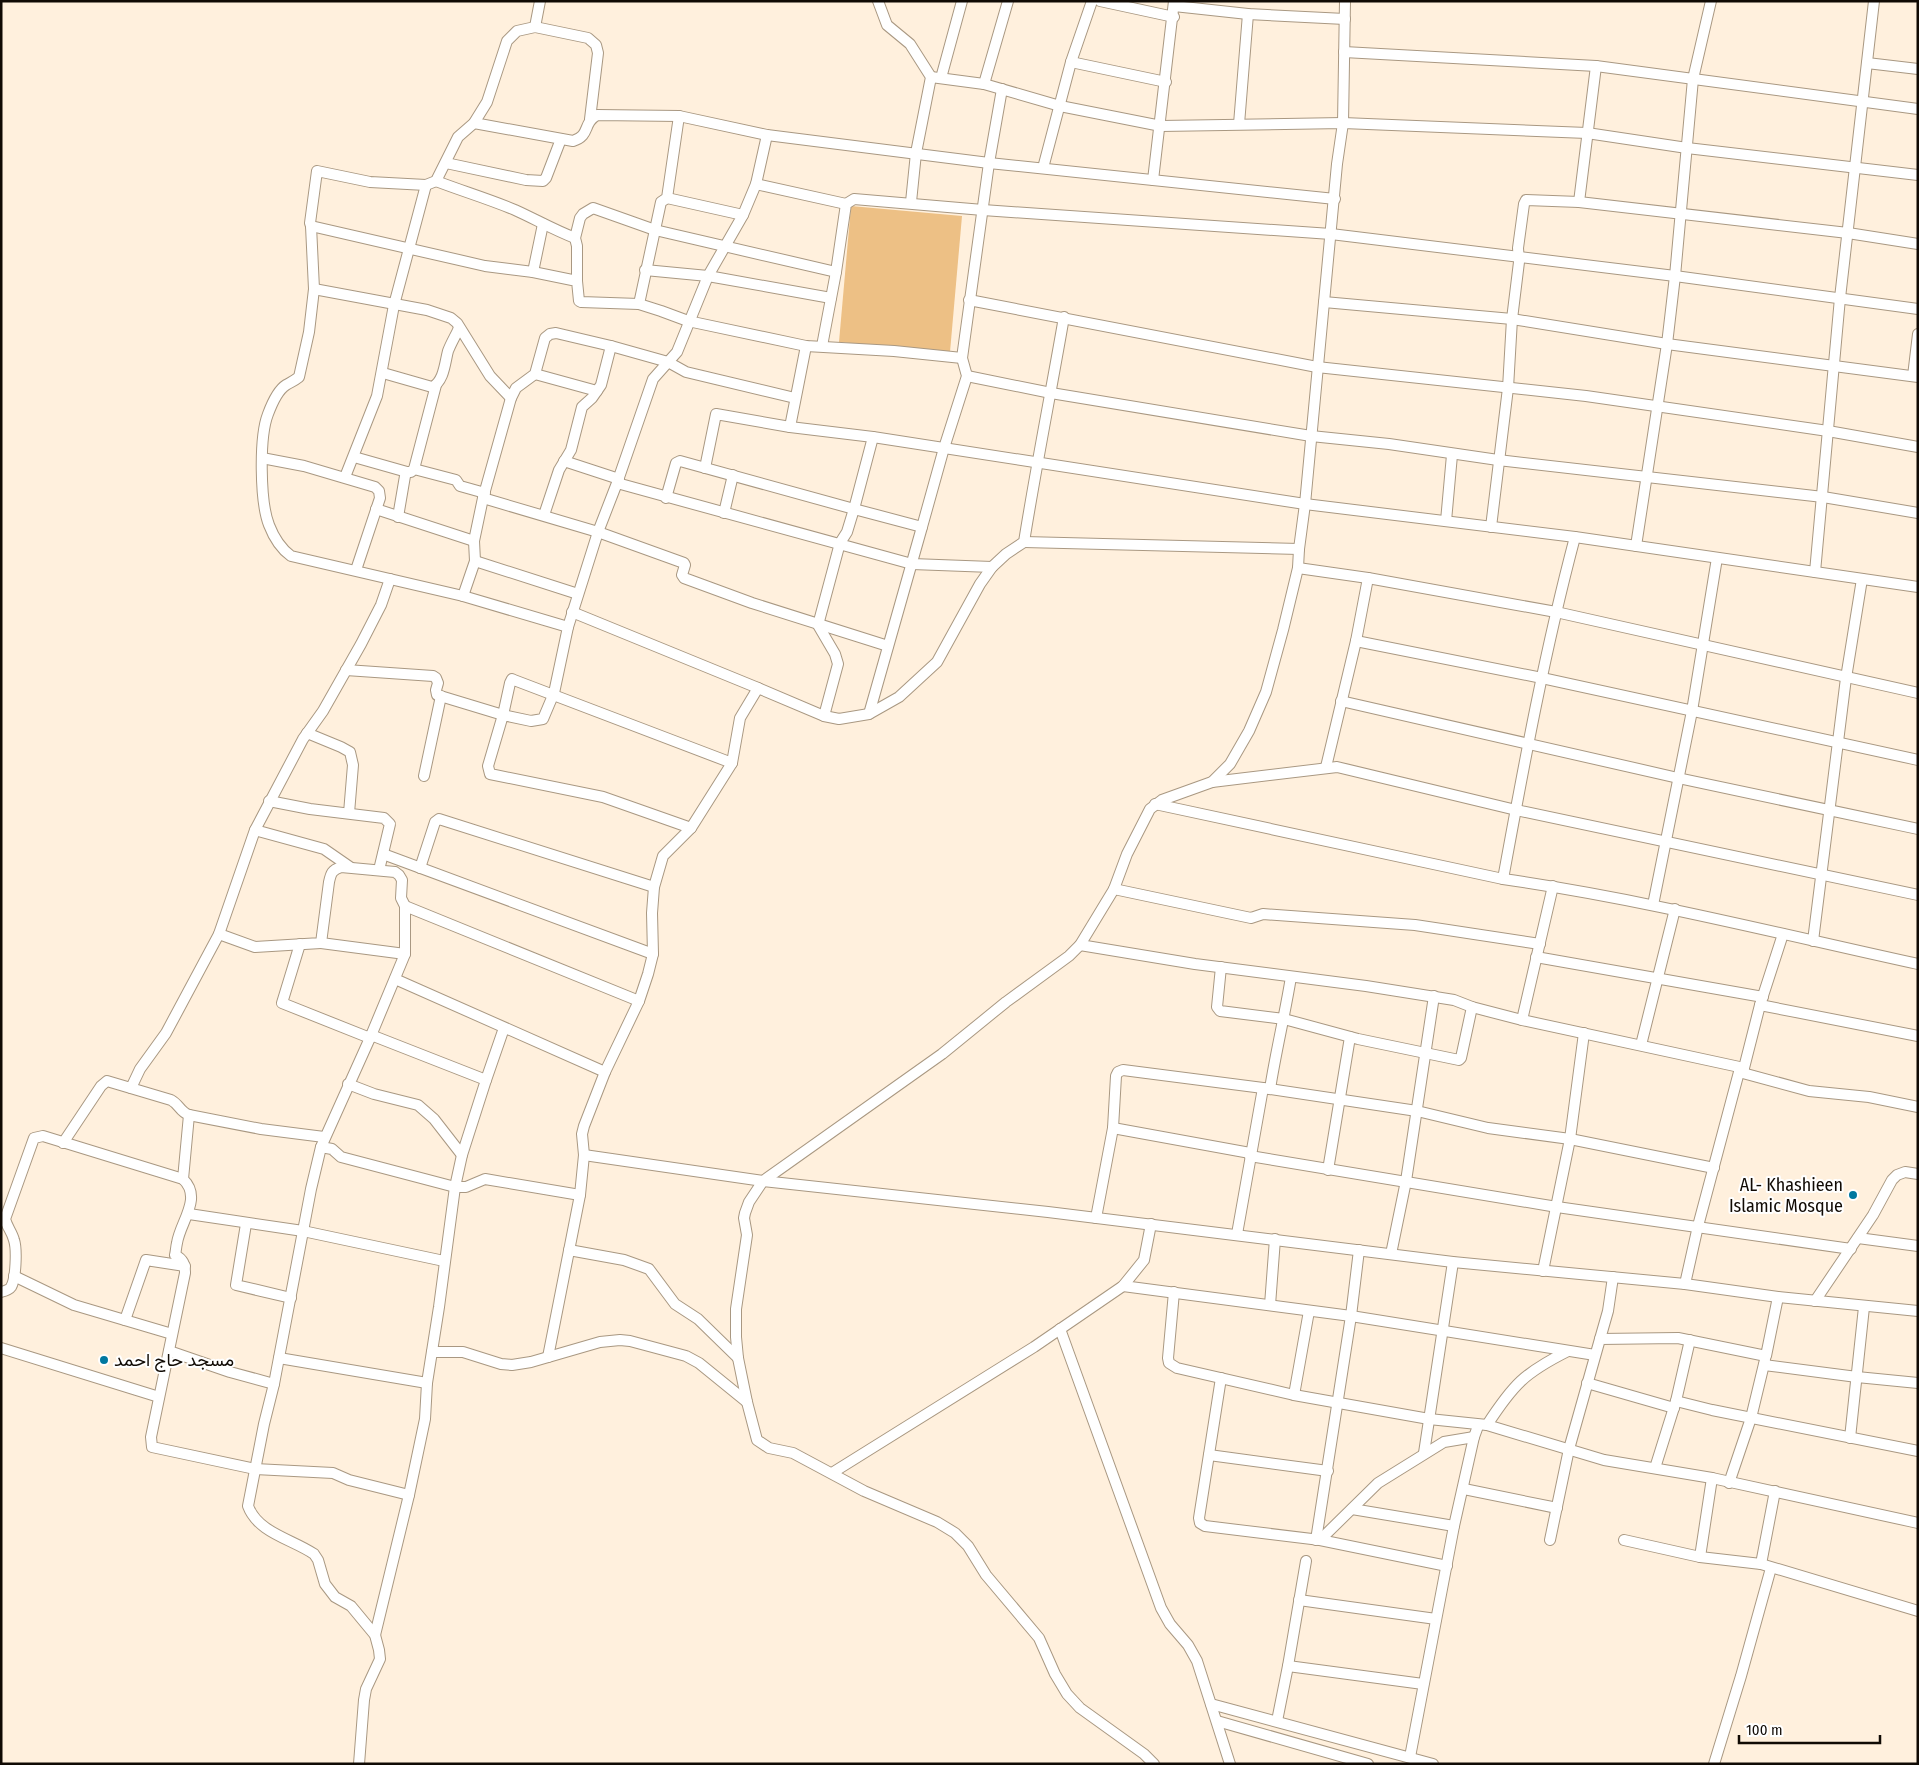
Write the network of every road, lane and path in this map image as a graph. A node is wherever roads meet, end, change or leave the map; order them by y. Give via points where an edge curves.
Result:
1 (540, 1) edge
2 (878, 1) edge
3 (962, 1) edge
4 (1008, 1) edge
5 (1092, 1) edge
6 (1100, 1) edge
7 (1345, 1) edge
8 (1711, 1) edge
9 (1874, 1) edge
10 (1174, 3) edge
11 (1248, 14) junction
12 (1174, 17) junction
13 (1345, 19) junction
14 (535, 26) junction
15 (1344, 52) junction
16 (1071, 62) junction
17 (1867, 63) junction
18 (1596, 66) junction
19 (1918, 69) edge
20 (936, 78) junction
21 (1694, 79) junction
22 (1166, 82) junction
23 (984, 84) junction
24 (1002, 89) junction
25 (1863, 101) junction
26 (1060, 106) junction
27 (1918, 109) edge
28 (679, 116) junction
29 (590, 119) junction
30 (1343, 122) junction
31 (474, 123) junction
32 (1239, 124) junction
33 (1160, 126) junction
34 (1587, 133) junction
35 (767, 135) junction
36 (561, 139) junction
37 (1687, 148) junction
38 (916, 153) junction
39 (989, 162) junction
40 (446, 163) junction
41 (1854, 167) junction
42 (1043, 168) junction
43 (1918, 175) edge
44 (1153, 180) junction
45 (431, 183) junction
46 (756, 184) junction
47 (667, 198) junction
48 (1335, 199) junction
49 (911, 202) junction
50 (1579, 202) junction
51 (846, 204) junction
52 (983, 210) junction
53 (743, 214) junction
54 (1681, 215) junction
55 (543, 224) junction
56 (312, 226) junction
57 (654, 230) junction
58 (1848, 233) junction
59 (1331, 234) junction
60 (574, 238) junction
61 (1918, 244) edge
62 (409, 247) junction
63 (725, 247) junction
64 (1519, 257) junction
65 (645, 270) junction
66 (533, 272) junction
67 (836, 272) junction
68 (708, 276) junction
69 (1675, 276) junction
70 (577, 281) junction
71 (314, 289) junction
72 (832, 298) junction
73 (1840, 298) junction
74 (969, 300) junction
75 (1324, 302) junction
76 (638, 304) junction
77 (394, 305) junction
78 (1918, 309) edge
79 (1064, 317) junction
80 (1512, 319) junction
81 (688, 321) junction
82 (460, 328) junction
83 (1918, 334) edge
84 (1667, 344) junction
85 (611, 346) junction
86 (806, 346) junction
87 (822, 346) junction
88 (962, 358) junction
89 (668, 362) junction
90 (1835, 366) junction
91 (1317, 367) junction
92 (383, 373) junction
93 (535, 374) junction
94 (967, 376) junction
95 (1915, 376) edge
96 (436, 386) junction
97 (1508, 388) junction
98 (597, 391) junction
99 (1051, 393) junction
100 (511, 398) junction
101 (795, 398) junction
102 (1656, 406) junction
103 (790, 427) junction
104 (1828, 431) junction
105 (1311, 436) junction
106 (872, 437) junction
107 (1918, 447) edge
108 (944, 448) junction
109 (1452, 455) junction
110 (354, 457) junction
111 (262, 458) junction
112 (1498, 460) junction
113 (564, 461) junction
114 (1036, 463) junction
115 (705, 468) junction
116 (410, 470) junction
117 (733, 475) junction
118 (345, 477) junction
119 (1647, 478) junction
120 (618, 481) junction
121 (484, 496) junction
122 (1823, 497) junction
123 (666, 498) junction
124 (1305, 504) junction
125 (376, 509) junction
126 (854, 509) junction
127 (1918, 512) edge
128 (724, 513) junction
129 (544, 515) junction
130 (398, 517) junction
131 (1446, 521) junction
132 (922, 527) junction
133 (1491, 527) junction
134 (598, 532) junction
135 (1575, 537) junction
136 (474, 541) junction
137 (1024, 542) junction
138 (840, 543) junction
139 (1636, 546) junction
140 (1299, 549) junction
141 (1717, 558) junction
142 (475, 561) junction
143 (912, 564) junction
144 (992, 568) junction
145 (1298, 568) junction
146 (356, 570) junction
147 (1815, 572) junction
148 (1368, 578) junction
149 (390, 579) junction
150 (1862, 579) junction
151 (1918, 587) edge
152 (578, 594) junction
153 (463, 596) junction
154 (572, 612) junction
155 (1556, 612) junction
156 (818, 625) junction
157 (568, 627) junction
158 (1356, 641) junction
159 (1703, 644) junction
160 (888, 646) junction
161 (346, 670) junction
162 (1542, 678) junction
163 (1846, 678) junction
164 (758, 688) junction
165 (1918, 693) edge
166 (554, 694) junction
167 (441, 696) junction
168 (1342, 701) junction
169 (1692, 711) junction
170 (869, 714) junction
171 (503, 715) junction
172 (824, 716) junction
173 (307, 733) junction
174 (1528, 743) junction
175 (1838, 744) junction
176 (1918, 760) edge
177 (732, 763) junction
178 (1326, 767) junction
179 (424, 776) dead end
180 (1678, 778) junction
181 (1212, 782) junction
182 (269, 801) junction
183 (1155, 804) junction
184 (1516, 810) junction
185 (1830, 810) junction
186 (349, 813) junction
187 (691, 828) junction
188 (1918, 829) edge
189 (255, 830) junction
190 (1665, 842) junction
191 (383, 854) junction
192 (351, 867) junction
193 (420, 868) junction
194 (379, 870) junction
195 (1822, 874) junction
196 (1503, 879) junction
197 (1552, 886) junction
198 (654, 887) junction
199 (1114, 890) junction
200 (1918, 895) edge
201 (1653, 905) junction
202 (405, 906) junction
203 (1675, 909) junction
204 (219, 934) junction
205 (1783, 934) junction
206 (1813, 941) junction
207 (320, 943) junction
208 (300, 944) junction
209 (1540, 944) junction
210 (1080, 945) junction
211 (405, 954) junction
212 (653, 954) junction
213 (1536, 957) junction
214 (1918, 964) edge
215 (1221, 967) junction
216 (1291, 977) junction
217 (395, 979) junction
218 (1657, 980) junction
219 (1434, 996) junction
220 (639, 1001) junction
221 (1762, 1001) junction
222 (1472, 1008) junction
223 (1284, 1019) junction
224 (1522, 1020) junction
225 (504, 1028) junction
226 (1584, 1033) junction
227 (1918, 1036) edge
228 (371, 1037) junction
229 (1350, 1037) junction
230 (1641, 1045) junction
231 (1424, 1053) junction
232 (1742, 1070) junction
233 (605, 1072) junction
234 (486, 1080) junction
235 (348, 1084) junction
236 (131, 1088) junction
237 (1267, 1088) junction
238 (1339, 1099) junction
239 (1918, 1107) edge
240 (1417, 1111) junction
241 (189, 1115) junction
242 (1113, 1128) junction
243 (1570, 1139) junction
244 (322, 1142) junction
245 (63, 1143) junction
246 (462, 1155) junction
247 (584, 1155) junction
248 (1250, 1155) junction
249 (1714, 1168) junction
250 (1328, 1170) junction
251 (1918, 1174) edge
252 (183, 1179) junction
253 (763, 1181) junction
254 (1406, 1181) junction
255 (454, 1188) junction
256 (580, 1195) junction
257 (1557, 1207) junction
258 (189, 1214) junction
259 (1096, 1218) junction
260 (246, 1224) junction
261 (1151, 1224) junction
262 (1698, 1226) junction
263 (303, 1231) junction
264 (1237, 1234) junction
265 (1858, 1238) junction
266 (1275, 1239) junction
267 (1918, 1246) edge
268 (1851, 1249) junction
269 (569, 1250) junction
270 (1359, 1250) junction
271 (1391, 1254) junction
272 (444, 1261) junction
273 (1453, 1262) junction
274 (184, 1266) junction
275 (1543, 1271) junction
276 (14, 1276) junction
277 (1613, 1277) junction
278 (1685, 1284) junction
279 (1123, 1286) junction
280 (1, 1292) edge
281 (1174, 1292) junction
282 (1778, 1297) junction
283 (291, 1298) junction
284 (1815, 1301) junction
285 (1270, 1305) junction
286 (1864, 1307) junction
287 (1308, 1311) junction
288 (1918, 1311) edge
289 (1351, 1316) junction
290 (125, 1320) junction
291 (1060, 1329) junction
292 (1444, 1331) junction
293 (172, 1334) junction
294 (1600, 1339) junction
295 (1690, 1340) junction
296 (1, 1348) edge
297 (168, 1351) junction
298 (1568, 1351) junction
299 (432, 1352) junction
300 (1595, 1355) junction
301 (548, 1357) junction
302 (279, 1358) junction
303 (738, 1358) junction
304 (1765, 1360) junction
305 (1857, 1377) junction
306 (1221, 1378) junction
307 (427, 1383) junction
308 (1587, 1383) junction
309 (1918, 1383) edge
310 (274, 1384) junction
311 (1294, 1395) junction
312 (159, 1398) junction
313 (746, 1402) junction
314 (1338, 1403) junction
315 (1675, 1404) junction
316 (1751, 1418) junction
317 (1429, 1419) junction
318 (1483, 1426) junction
319 (1474, 1437) junction
320 (1850, 1438) junction
321 (1569, 1450) junction
322 (1918, 1451) edge
323 (1424, 1453) junction
324 (1209, 1455) junction
325 (1655, 1468) junction
326 (255, 1469) junction
327 (1328, 1471) junction
328 (832, 1473) junction
329 (1712, 1478) junction
330 (1729, 1483) junction
331 (1464, 1489) junction
332 (1775, 1491) junction
333 (409, 1495) junction
334 (1557, 1508) junction
335 (1352, 1509) junction
336 (1918, 1523) edge
337 (1454, 1526) junction
338 (1318, 1540) junction
339 (1550, 1540) dead end
340 (1624, 1540) dead end
341 (1700, 1557) junction
342 (1306, 1561) dead end
343 (1447, 1566) junction
344 (1766, 1566) junction
345 (1300, 1600) junction
346 (1918, 1611) edge
347 (1436, 1619) junction
348 (375, 1635) junction
349 (1288, 1666) junction
350 (1423, 1684) junction
351 (1211, 1704) junction
352 (1216, 1721) junction
353 (1277, 1721) junction
354 (1410, 1757) junction
355 (359, 1764) edge
356 (1154, 1764) edge
357 (1230, 1764) edge
358 (1368, 1764) edge
359 (1433, 1764) edge
360 (1714, 1764) edge

1 - 14 street
2 - 20 street via 887,25 910,44
3 - 20 street
4 - 23 street
5 - 16 street
6 - 12 street
7 - 13 street
8 - 21 street
9 - 17 street
10 - 11 street
10 - 12 street
11 - 13 street
11 - 32 street
12 - 22 street
13 - 15 street
14 - 29 street via 588,38 596,45 598,53
14 - 31 street via 517,31 507,41 487,102
15 - 18 street
15 - 30 street
16 - 22 street
16 - 26 street
17 - 19 street
17 - 25 street
18 - 21 street
18 - 34 street
20 - 23 street
20 - 38 street
21 - 25 street
21 - 37 street
22 - 33 street
23 - 24 street
24 - 26 street
24 - 39 street
25 - 27 street
25 - 41 street
26 - 33 street
26 - 42 street
28 - 29 street via 616,114 597,115
28 - 35 street
28 - 47 street
29 - 36 street via 579,139
30 - 32 street
30 - 34 street
30 - 48 street
31 - 36 street
31 - 40 street via 458,137
32 - 33 street
33 - 44 street
34 - 37 street
34 - 50 street
35 - 38 street
35 - 46 street
36 - 40 street via 543,181
37 - 41 street
37 - 54 street
38 - 39 street
38 - 49 street
39 - 42 street
39 - 52 street
40 - 45 street
41 - 43 street
41 - 58 street
42 - 44 street
44 - 48 street
45 - 55 street via 499,203
45 - 56 street via 370,182 317,171
45 - 62 street
46 - 51 street
46 - 53 street
47 - 53 street
47 - 57 street via 661,202
48 - 59 street
49 - 51 street via 854,198
49 - 52 street
50 - 54 street
50 - 64 street via 1526,200
51 - 67 street
52 - 59 street
52 - 74 street
53 - 63 street
54 - 58 street
54 - 69 street
55 - 60 street
55 - 66 street
56 - 62 street
56 - 71 street
57 - 60 street via 593,208 580,218
57 - 63 street
57 - 65 street
58 - 61 street
58 - 73 street
59 - 64 street
59 - 75 street
60 - 70 street
62 - 66 street via 485,266
62 - 77 street
63 - 67 street
63 - 68 street
64 - 69 street
64 - 80 street
65 - 68 street
65 - 76 street
66 - 70 street
67 - 72 street
68 - 72 street
68 - 81 street
69 - 73 street
69 - 84 street
70 - 76 street via 581,302
71 - 77 street
71 - 111 street via 310,332 298,377 285,385 268,414
72 - 87 street
73 - 78 street
73 - 90 street
74 - 79 street
74 - 88 street
75 - 80 street
75 - 91 street
76 - 81 street
77 - 82 street via 452,318
77 - 92 street
79 - 91 street
79 - 99 street
80 - 84 street
80 - 97 street
81 - 86 street
81 - 89 street via 677,352
82 - 96 street
82 - 100 street via 490,376
83 - 95 street
84 - 90 street
84 - 102 street
85 - 89 street
85 - 93 street via 550,334 545,338
85 - 98 street
86 - 87 street
86 - 101 street
87 - 88 street
88 - 94 street
89 - 101 street via 686,372
89 - 120 street via 653,379
90 - 95 street
90 - 104 street
91 - 97 street
91 - 105 street
92 - 96 street
92 - 110 street via 378,396
93 - 98 street
93 - 100 street via 516,388
94 - 99 street
94 - 108 street
96 - 116 street
97 - 102 street
97 - 112 street
98 - 113 street via 582,407 571,450
99 - 105 street
99 - 114 street
100 - 121 street
101 - 103 street
102 - 104 street
102 - 119 street
103 - 106 street
103 - 115 street via 716,414
104 - 107 street
104 - 122 street
105 - 109 street
105 - 124 street
106 - 108 street
106 - 126 street
108 - 114 street
108 - 132 street
109 - 112 street
109 - 131 street
110 - 116 street
110 - 118 street
111 - 118 street
111 - 146 street via 264,506 283,551 291,556
112 - 119 street
112 - 133 street
113 - 120 street
113 - 129 street via 558,470
114 - 124 street
114 - 137 street
115 - 117 street
115 - 123 street via 685,461 676,463
116 - 121 street via 456,480 460,486
116 - 130 street
117 - 126 street
117 - 128 street
118 - 125 street via 379,491
119 - 122 street
119 - 139 street
120 - 123 street
120 - 134 street
121 - 129 street
121 - 136 street
122 - 127 street
122 - 147 street
123 - 128 street
124 - 131 street
124 - 140 street
125 - 130 street
125 - 146 street
126 - 132 street
126 - 138 street
128 - 138 street
129 - 134 street
130 - 136 street
131 - 133 street
132 - 143 street
133 - 135 street
134 - 152 street
134 - 156 street via 684,562 684,578
135 - 139 street
135 - 155 street
136 - 142 street
137 - 140 street
137 - 144 street
138 - 143 street
138 - 156 street
139 - 141 street
140 - 145 street
141 - 147 street
141 - 159 street
142 - 152 street
142 - 153 street
143 - 144 street
143 - 160 street
144 - 170 street via 938,662 899,697
145 - 148 street
145 - 181 street via 1284,630 1250,732 1230,764
146 - 149 street
147 - 150 street
148 - 155 street
148 - 158 street
149 - 153 street
149 - 161 street via 381,604
150 - 151 street
150 - 163 street
152 - 154 street
153 - 157 street
154 - 157 street
154 - 164 street
155 - 159 street
155 - 162 street
156 - 160 street
156 - 172 street via 838,664
157 - 166 street
158 - 162 street
158 - 168 street
159 - 163 street
159 - 169 street
160 - 170 street
161 - 167 street via 433,676 438,683 436,693
161 - 173 street
162 - 169 street
162 - 174 street
163 - 165 street
163 - 175 street
164 - 172 street
164 - 177 street via 740,718
166 - 171 street via 543,719 531,721
166 - 171 street via 512,680
166 - 177 street
167 - 171 street
167 - 179 street
168 - 174 street
168 - 178 street
169 - 175 street
169 - 180 street
170 - 172 street via 840,719
171 - 187 street via 488,766 490,774 603,797
173 - 182 street
173 - 186 street via 350,752 353,765
174 - 180 street
174 - 184 street
175 - 176 street
175 - 185 street
177 - 187 street
178 - 181 street
178 - 184 street
180 - 185 street
180 - 190 street
181 - 183 street
182 - 186 street
182 - 189 street
183 - 196 street
183 - 199 street via 1127,854
184 - 190 street
184 - 196 street
185 - 188 street
185 - 195 street
186 - 191 street via 388,820 390,824
187 - 198 street via 662,856
189 - 192 street via 324,849
189 - 204 street
190 - 195 street
190 - 201 street
191 - 193 street
191 - 194 street
192 - 194 street
192 - 207 street via 341,866 330,874
193 - 198 street via 435,822 440,819
193 - 212 street
194 - 202 street via 399,875
195 - 200 street
195 - 206 street
196 - 197 street
197 - 201 street
197 - 209 street
198 - 212 street
199 - 209 street via 1251,918 1263,914 1415,925
199 - 210 street
201 - 203 street
202 - 211 street
202 - 220 street
203 - 205 street
203 - 218 street
204 - 208 street via 255,947
204 - 236 street via 166,1033 140,1069
205 - 206 street
205 - 221 street
206 - 214 street
207 - 208 street
207 - 211 street
208 - 228 street via 282,1003
209 - 213 street
210 - 215 street
210 - 253 street via 942,1054
211 - 217 street
212 - 220 street
213 - 218 street
213 - 224 street
215 - 216 street
215 - 223 street via 1218,1010
216 - 219 street
216 - 223 street
217 - 225 street
217 - 228 street
218 - 221 street
218 - 230 street
219 - 222 street
219 - 231 street
220 - 233 street
221 - 227 street
221 - 232 street
222 - 224 street
222 - 231 street via 1460,1060
223 - 229 street
223 - 237 street
224 - 226 street
225 - 233 street
225 - 234 street
226 - 230 street
226 - 243 street
228 - 234 street
228 - 235 street
229 - 231 street
229 - 238 street
230 - 232 street
231 - 240 street
232 - 239 street via 1809,1091 1869,1097
232 - 249 street
233 - 247 street via 584,1126
234 - 246 street
235 - 244 street
235 - 246 street via 418,1105 434,1119
236 - 241 street via 171,1100
236 - 245 street via 112,1081 104,1083
237 - 238 street
237 - 242 street via 1120,1070 1116,1076
237 - 248 street
238 - 240 street
238 - 250 street
240 - 243 street via 1488,1128
240 - 254 street
241 - 244 street
241 - 252 street
242 - 248 street
242 - 259 street
243 - 249 street
243 - 257 street
244 - 255 street via 341,1158
244 - 263 street
245 - 252 street
245 - 276 street via 38,1136 32,1140 5,1219 15,1241
246 - 255 street
247 - 253 street
247 - 256 street
248 - 250 street
248 - 264 street
249 - 262 street
250 - 254 street
251 - 265 street via 1905,1172 1892,1180
252 - 258 street via 191,1190
253 - 259 street
253 - 303 street via 749,1202 744,1218 747,1235 736,1309
254 - 257 street
254 - 271 street
255 - 256 street via 486,1179
255 - 272 street
256 - 269 street
257 - 262 street
257 - 275 street
258 - 260 street
258 - 274 street via 175,1255 181,1258
259 - 261 street
260 - 263 street
260 - 283 street via 236,1286
261 - 264 street
261 - 279 street via 1144,1260
262 - 268 street
262 - 278 street
263 - 272 street
263 - 283 street
264 - 266 street
265 - 267 street
265 - 268 street
266 - 270 street
266 - 285 street
268 - 284 street
269 - 301 street
269 - 303 street via 624,1260 648,1270 676,1304 698,1319
270 - 271 street
270 - 289 street
271 - 273 street
272 - 299 street
273 - 275 street
273 - 292 street
274 - 290 street via 146,1260
274 - 293 street
275 - 277 street
276 - 280 street via 11,1286
276 - 290 street via 74,1305
277 - 278 street
277 - 294 street
278 - 282 street
279 - 281 street
279 - 291 street
281 - 285 street
281 - 306 street via 1169,1363 1177,1368
282 - 284 street
282 - 304 street
283 - 302 street
284 - 286 street
285 - 287 street
286 - 288 street
286 - 305 street
287 - 289 street
287 - 311 street
289 - 292 street
289 - 314 street
290 - 293 street
291 - 328 street
291 - 351 street via 1161,1608 1198,1661
292 - 298 street
292 - 317 street
293 - 297 street
294 - 295 street
294 - 300 street
295 - 304 street
295 - 315 street
296 - 312 street
297 - 310 street
297 - 312 street
298 - 300 street
298 - 318 street via 1545,1362 1515,1385
299 - 301 street via 463,1352 501,1364
299 - 307 street
300 - 308 street
301 - 313 street via 620,1340 652,1346 699,1363
302 - 307 street
302 - 310 street
303 - 313 street
304 - 305 street
304 - 316 street
305 - 309 street
305 - 320 street
306 - 311 street
306 - 324 street
307 - 333 street via 425,1419
308 - 315 street
308 - 321 street
310 - 326 street
311 - 314 street
312 - 326 street via 152,1447
313 - 328 street via 754,1433 763,1446 793,1453
314 - 317 street
314 - 327 street
315 - 316 street
315 - 325 street
316 - 320 street
316 - 330 street
317 - 318 street
317 - 323 street
318 - 319 street
318 - 321 street
319 - 323 street via 1444,1442
319 - 331 street
320 - 322 street
321 - 325 street via 1604,1460
321 - 334 street
323 - 335 street via 1378,1483
324 - 327 street
324 - 338 street via 1200,1523
325 - 329 street
326 - 333 street via 332,1473
326 - 348 street via 248,1506 250,1512 272,1532 314,1554 325,1584 335,1597 351,1606
327 - 338 street
328 - 356 street via 955,1532 1039,1638 1054,1674 1067,1694
329 - 330 street
329 - 341 street
330 - 332 street
331 - 334 street
331 - 337 street
332 - 336 street
332 - 344 street
333 - 348 street
334 - 339 street
335 - 337 street
335 - 338 street
337 - 343 street
338 - 343 street
340 - 341 street
341 - 344 street
342 - 345 street
343 - 347 street
344 - 346 street
344 - 360 street via 1744,1667
345 - 347 street
345 - 349 street
347 - 350 street
348 - 355 street via 380,1659 366,1689
349 - 350 street
349 - 353 street
350 - 354 street
351 - 352 street
351 - 353 street
352 - 357 street
352 - 358 street
353 - 354 street
354 - 359 street

